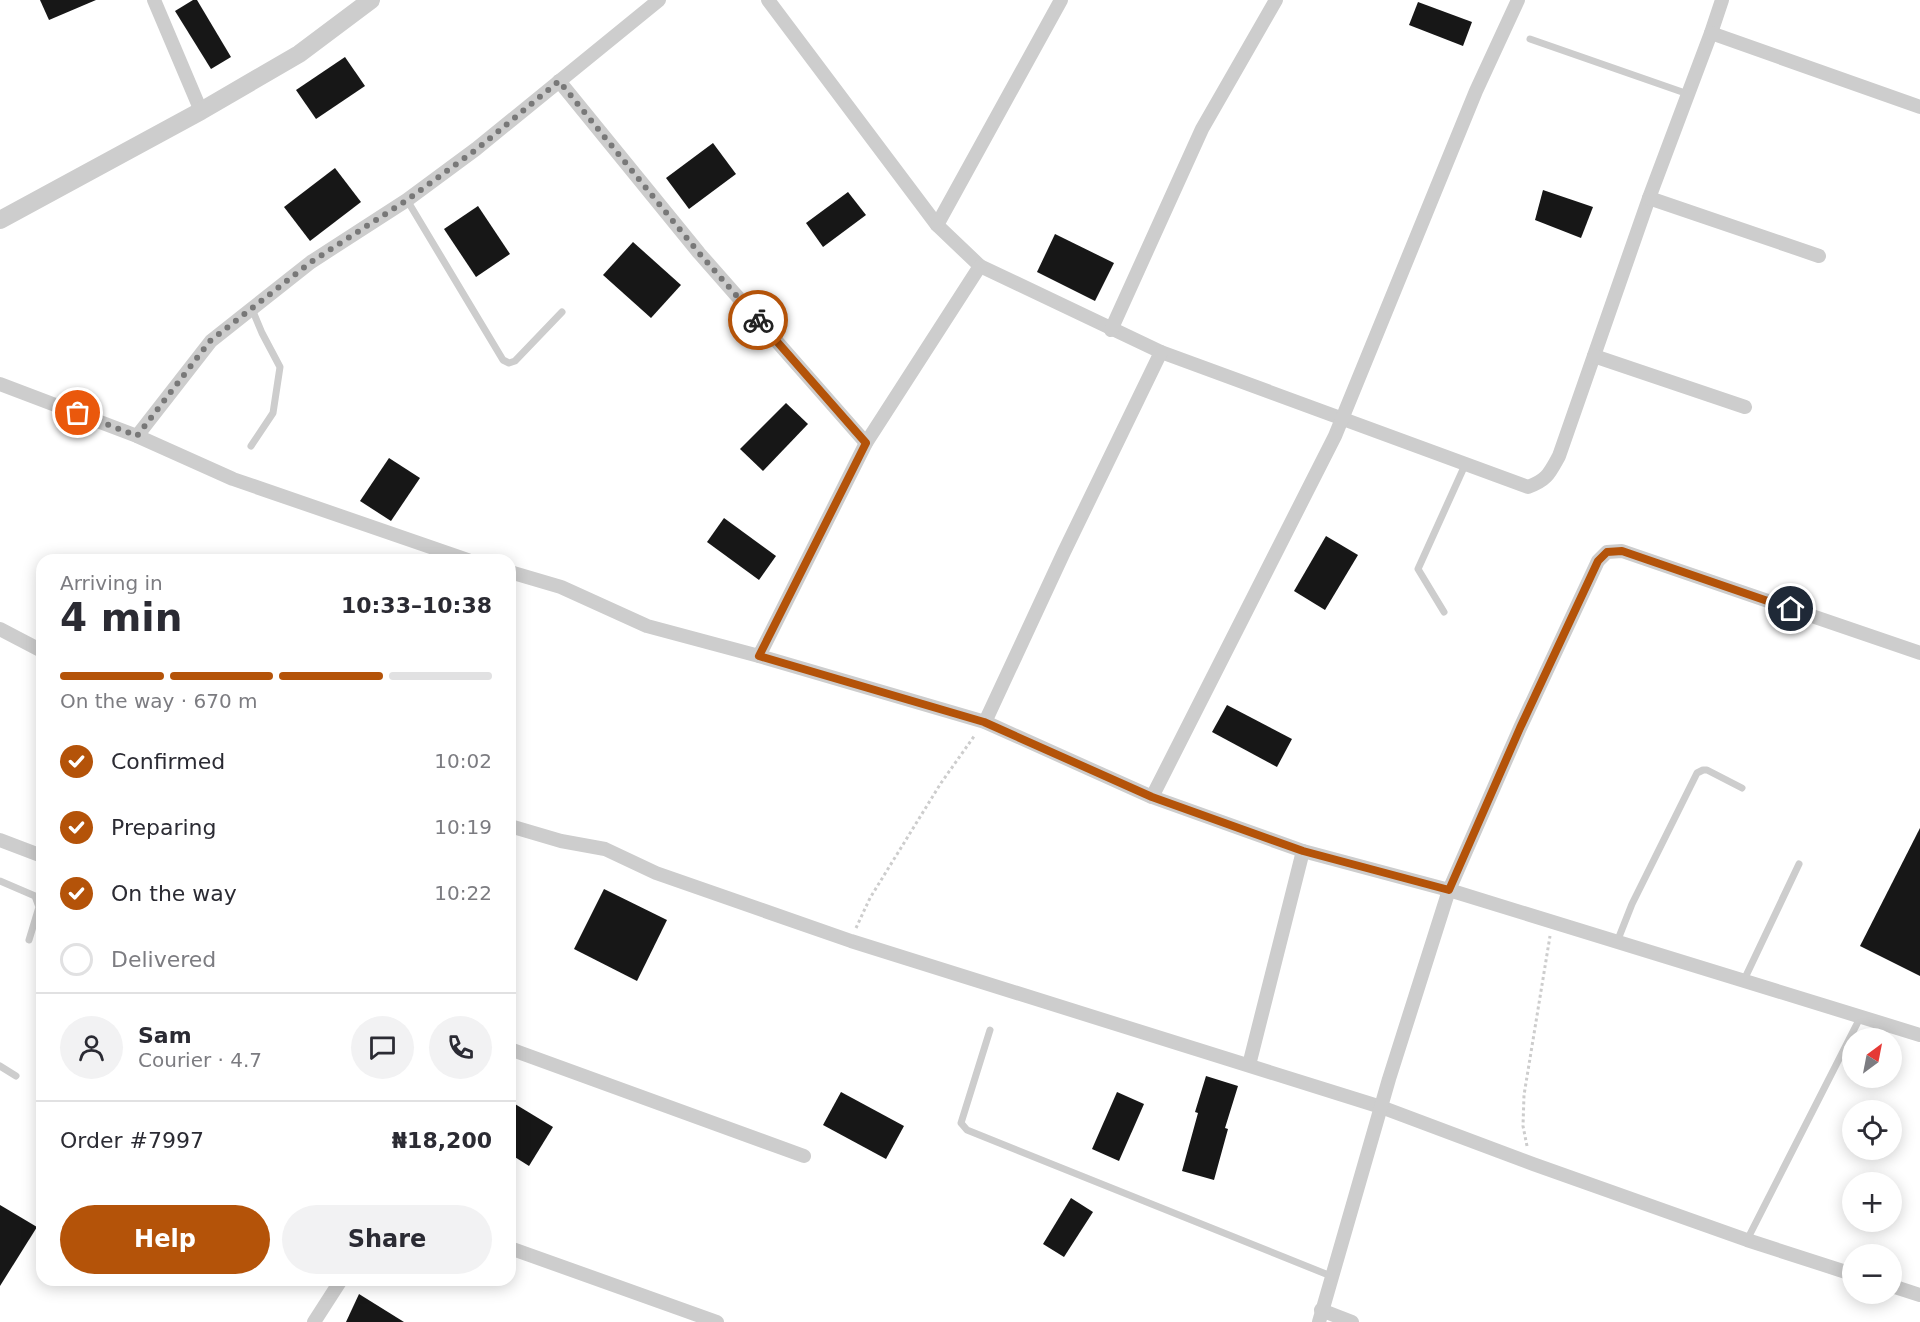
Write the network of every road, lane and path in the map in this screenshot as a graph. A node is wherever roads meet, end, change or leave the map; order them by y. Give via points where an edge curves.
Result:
1 (154, 0) edge
2 (659, 0) edge
3 (768, 0) edge
4 (1061, 0) edge
5 (1276, 0) edge
6 (1518, 0) edge
7 (1722, 0) edge
8 (362, 3) edge
9 (1711, 33) junction
10 (1530, 39) dead end
11 (559, 81) junction
12 (1688, 94) junction
13 (1920, 107) edge
14 (201, 111) junction
15 (1649, 198) junction
16 (407, 200) junction
17 (0, 220) edge
18 (937, 225) junction
19 (1819, 256) dead end
20 (981, 266) junction
21 (252, 309) junction
22 (562, 312) dead end
23 (1111, 330) junction
24 (1161, 352) junction
25 (1594, 356) junction
26 (0, 384) edge
27 (1745, 407) dead end
28 (1341, 420) junction
29 (137, 436) junction
30 (866, 443) junction
31 (251, 446) dead end
32 (1465, 465) junction
33 (451, 554) edge
34 (516, 574) edge
35 (1444, 612) dead end
36 (0, 629) edge
37 (36, 648) edge
38 (1920, 653) edge
39 (759, 656) junction
40 (984, 722) junction
41 (1742, 788) dead end
42 (1152, 797) junction
43 (516, 828) edge
44 (0, 840) edge
45 (1303, 851) junction
46 (36, 854) edge
47 (1799, 864) dead end
48 (0, 880) edge
49 (1449, 890) junction
50 (36, 900) edge
51 (36, 916) edge
52 (1552, 923) junction
53 (29, 940) dead end
54 (851, 941) junction
55 (1617, 942) junction
56 (1744, 980) junction
57 (1861, 1016) junction
58 (990, 1030) dead end
59 (1920, 1035) edge
60 (516, 1051) edge
61 (1249, 1065) junction
62 (0, 1066) edge
63 (16, 1076) dead end
64 (1381, 1107) junction
65 (804, 1156) dead end
66 (1533, 1164) junction
67 (1748, 1240) junction
68 (516, 1250) edge
69 (1842, 1271) edge
70 (1331, 1276) junction
71 (336, 1286) edge
72 (1902, 1289) edge
73 (1920, 1295) edge
74 (1320, 1316) edge
75 (314, 1322) edge
76 (717, 1322) edge
77 (1352, 1322) edge

1 - 14 street
2 - 11 street
3 - 18 street
4 - 18 street
5 - 23 street via 1202,129
6 - 28 street via 1476,91
7 - 9 street
8 - 14 street via 299,54
9 - 12 street
9 - 13 street
10 - 12 lane
11 - 16 street
11 - 30 street via 699,253
12 - 15 street
14 - 17 street
15 - 19 street
15 - 25 street
16 - 21 street via 311,262
16 - 22 lane via 503,360 514,361
18 - 20 street
20 - 23 street
20 - 30 street
21 - 29 street via 210,341
21 - 31 lane via 280,367 273,413
23 - 24 street
24 - 28 street
24 - 40 street
25 - 27 street
25 - 32 street via 1559,456 1542,482 1528,487
26 - 29 street
28 - 32 street
28 - 42 street
29 - 33 street via 233,479
30 - 39 street
32 - 35 lane via 1418,569
34 - 39 street via 561,587 647,626
36 - 37 street
38 - 49 street via 1622,551 1607,552 1598,561
39 - 40 street
40 - 42 street
40 - 54 path via 870,898
41 - 55 lane via 1707,770 1697,773
42 - 45 street
43 - 54 street via 606,849 656,873
44 - 46 street
45 - 49 street
45 - 61 street
47 - 56 lane
48 - 50 lane
49 - 52 street
49 - 64 street
51 - 53 lane
52 - 55 street
52 - 66 path via 1524,1095 1523,1126
54 - 61 street
55 - 56 street
56 - 57 street
57 - 59 street
57 - 67 lane
58 - 70 lane via 961,1123 967,1130
60 - 65 street
61 - 64 street
62 - 63 lane
64 - 66 street
64 - 70 street
66 - 67 street
67 - 69 street
68 - 76 street
70 - 74 street
71 - 75 street
72 - 73 street
74 - 77 street

